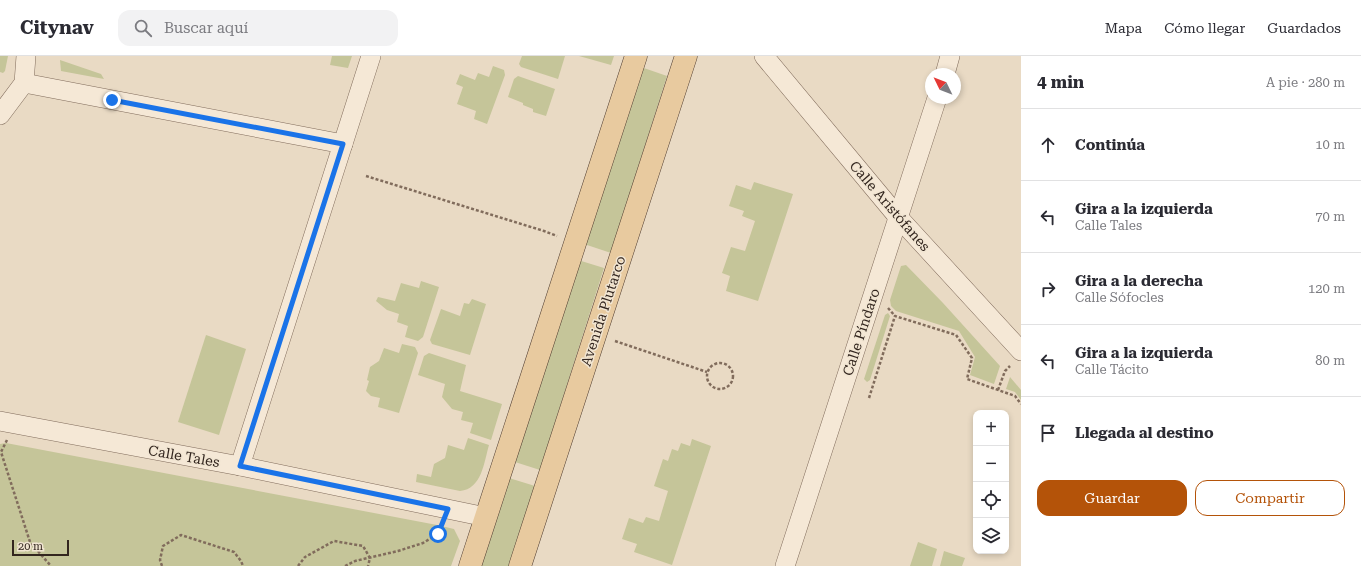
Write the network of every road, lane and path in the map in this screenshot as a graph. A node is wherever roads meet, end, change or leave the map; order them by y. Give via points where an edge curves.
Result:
1 (26, 56) edge
2 (371, 56) edge
3 (636, 56) edge
4 (686, 56) edge
5 (764, 56) edge
6 (950, 56) edge
7 (947, 68) edge
8 (24, 83) junction
9 (935, 104) edge
10 (0, 115) edge
11 (343, 144) junction
12 (366, 176) dead end
13 (898, 217) junction
14 (556, 235) dead end
15 (596, 334) junction
16 (1021, 351) edge
17 (1005, 371) dead end
18 (707, 372) junction
19 (998, 390) junction
20 (869, 398) dead end
21 (1021, 404) edge
22 (6, 422) edge
23 (1, 452) edge
24 (240, 466) junction
25 (448, 509) junction
26 (486, 518) junction
27 (370, 558) junction
28 (51, 566) edge
29 (162, 566) edge
30 (243, 566) edge
31 (298, 566) edge
32 (345, 566) edge
33 (368, 566) edge
34 (470, 566) edge
35 (520, 566) edge
36 (785, 566) edge

1 - 8 street
2 - 11 street
3 - 26 main road
4 - 15 main road, Avenida Plutarco
5 - 13 street, Calle Aristófanes
6 - 7 street
8 - 10 street
8 - 11 street
9 - 13 street, Calle Píndaro
11 - 24 street
12 - 14 path
13 - 16 street, Calle Aristófanes
13 - 36 street, Calle Píndaro
15 - 18 path
15 - 35 main road, Avenida Plutarco
17 - 19 path
18 - 18 path via 714,364 724,363 732,370 732,381 722,389 715,388 710,385
19 - 20 path via 966,379 972,358 956,335 895,316
19 - 21 path via 1015,396
22 - 23 path via 6,443
22 - 24 street, Calle Tales
23 - 28 path via 30,542
24 - 25 street, Calle Tales
25 - 26 street, Calle Tales
25 - 27 path via 438,534 423,543
26 - 34 main road
27 - 31 path via 363,546 334,541 305,557
27 - 32 path
27 - 33 path
29 - 30 path via 160,560 163,546 181,535 234,552

